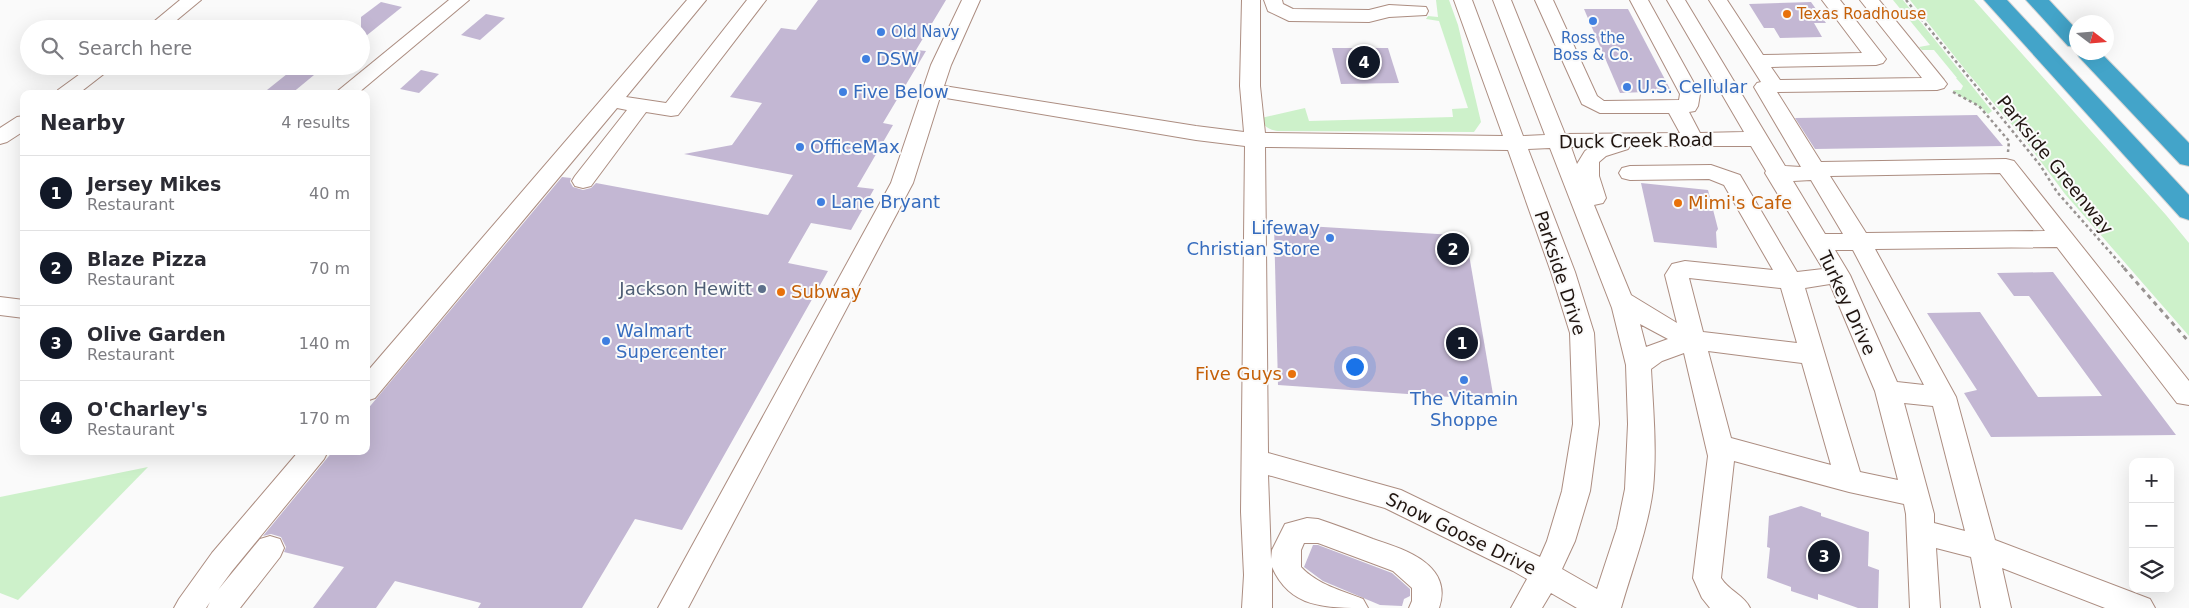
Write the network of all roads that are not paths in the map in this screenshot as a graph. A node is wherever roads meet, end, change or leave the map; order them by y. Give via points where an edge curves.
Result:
1 (192, 0) edge
2 (460, 0) edge
3 (697, 0) edge
4 (757, 0) edge
5 (971, 0) edge
6 (1251, 0) edge
7 (1273, 0) edge
8 (1463, 0) edge
9 (1544, 0) edge
10 (1639, 0) edge
11 (1676, 0) edge
12 (1718, 0) edge
13 (1831, 0) edge
14 (1870, 0) edge
15 (1995, 0) edge
16 (2037, 0) edge
17 (1509, 4) edge
18 (1419, 11) dead end
19 (166, 20) edge
20 (2069, 33) edge
21 (2095, 60) edge
22 (2097, 60) edge
23 (1758, 61) junction
24 (370, 73) edge
25 (91, 75) edge
26 (367, 75) edge
27 (1769, 87) junction
28 (1727, 88) junction
29 (71, 90) edge
30 (349, 90) edge
31 (933, 90) junction
32 (613, 101) junction
33 (641, 105) junction
34 (1676, 107) junction
35 (20, 124) edge
36 (0, 137) edge
37 (2189, 137) edge
38 (1255, 140) junction
39 (1637, 140) junction
40 (1688, 140) junction
41 (1757, 140) junction
42 (1558, 141) junction
43 (1516, 143) junction
44 (2189, 158) edge
45 (1814, 169) junction
46 (1699, 171) junction
47 (1630, 173) dead end
48 (1776, 173) junction
49 (2156, 176) junction
50 (583, 181) dead end
51 (2189, 211) edge
52 (2189, 218) edge
53 (1595, 233) junction
54 (2063, 239) junction
55 (1818, 242) junction
56 (1860, 242) junction
57 (1838, 275) junction
58 (1791, 281) junction
59 (1622, 301) junction
60 (0, 306) edge
61 (20, 308) edge
62 (1693, 340) junction
63 (1814, 355) junction
64 (1638, 365) junction
65 (370, 386) edge
66 (1888, 391) junction
67 (2186, 396) dead end
68 (1943, 397) junction
69 (1720, 446) junction
70 (312, 455) edge
71 (1255, 460) junction
72 (1850, 480) junction
73 (1915, 495) junction
74 (1921, 532) junction
75 (270, 548) dead end
76 (1983, 548) junction
77 (1545, 576) junction
78 (189, 608) edge
79 (222, 608) edge
80 (673, 608) edge
81 (1257, 608) edge
82 (1353, 608) edge
83 (1424, 608) edge
84 (1526, 608) edge
85 (1605, 608) edge
86 (1735, 608) edge
87 (1925, 608) edge
88 (1996, 608) edge
89 (2140, 608) edge

1 - 19 street
2 - 24 street
3 - 32 street
4 - 33 street via 671,110
5 - 31 street via 947,49
6 - 38 street via 1250,86
7 - 18 street via 1274,7 1289,15 1369,16 1388,11
8 - 43 street, Parkside Drive
9 - 34 street via 1589,100 1600,107
10 - 34 street via 1690,94 1688,106
11 - 28 street, Turkey Drive
12 - 23 street
13 - 23 street via 1876,59
14 - 27 street via 1937,84
15 - 49 highway
16 - 20 highway
17 - 42 street
21 - 44 highway
22 - 37 highway
23 - 27 street
25 - 29 street
26 - 30 street
27 - 28 street
27 - 45 street
28 - 41 street, Turkey Drive
31 - 38 street, Duck Creek Road
31 - 80 street via 902,183
32 - 33 street
32 - 65 street
33 - 50 street
34 - 40 street
35 - 36 street
38 - 43 street, Duck Creek Road
38 - 71 street
39 - 40 street, Duck Creek Road
39 - 42 street, Duck Creek Road
39 - 53 street via 1598,152 1586,165 1586,174 1600,209
40 - 41 street, Duck Creek Road
40 - 46 street
41 - 48 street, Turkey Drive
42 - 43 street, Duck Creek Road
42 - 53 street
43 - 77 street, Parkside Drive via 1582,333 1586,424 1576,491 1561,542
45 - 48 street via 1805,174
45 - 54 street via 2006,166
45 - 56 street
46 - 47 street
46 - 58 street via 1732,180
48 - 55 street, Turkey Drive
49 - 51 highway
49 - 52 highway
53 - 59 street
54 - 56 street
54 - 67 street
55 - 56 street
55 - 57 street, Turkey Drive
56 - 68 street
57 - 58 street
57 - 66 street, Turkey Drive
58 - 62 street via 1680,270 1678,275
58 - 63 street
59 - 62 street
59 - 64 street
60 - 61 street
62 - 63 street
62 - 64 street via 1653,354
62 - 69 street
63 - 72 street
64 - 85 street via 1641,424 1639,488 1631,528
66 - 68 street
66 - 73 street, Turkey Drive
68 - 76 street
69 - 72 street
69 - 86 street via 1707,578 1720,601
70 - 78 street via 222,562
71 - 77 street, Snow Goose Drive via 1391,498
71 - 81 street
72 - 73 street
73 - 74 street, Turkey Drive
74 - 76 street
74 - 87 street, Turkey Drive
75 - 79 street
76 - 88 street
76 - 89 street
77 - 84 street, Parkside Drive
77 - 85 street, Snow Goose Drive
82 - 83 street via 1304,590 1287,574 1284,560 1295,533 1318,531 1414,568 1428,592

